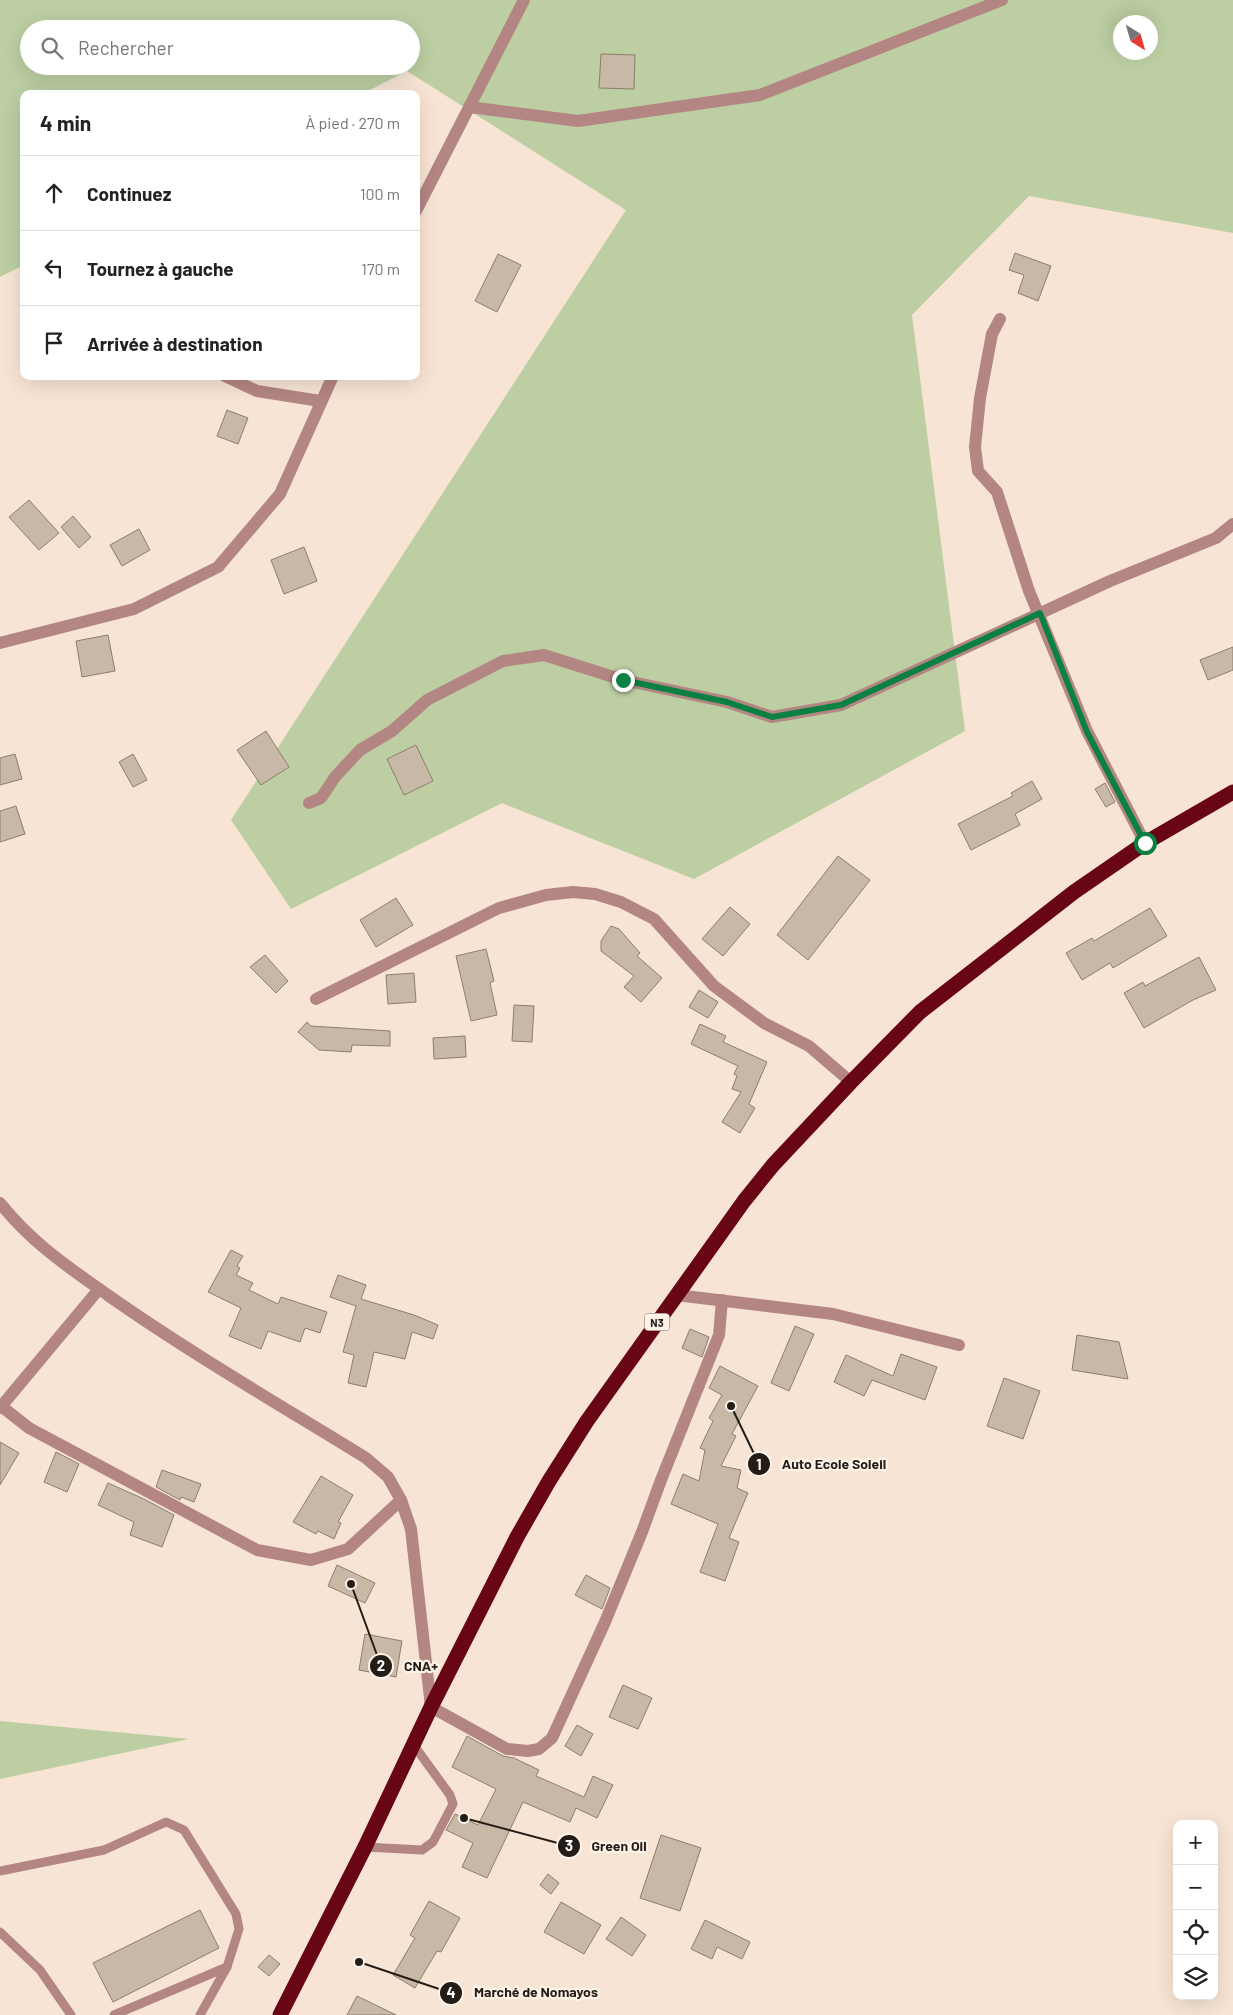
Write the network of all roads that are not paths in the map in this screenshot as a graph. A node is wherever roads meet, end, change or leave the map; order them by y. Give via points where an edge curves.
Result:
1 (524, 0) edge
2 (1002, 0) edge
3 (470, 107) junction
4 (420, 204) edge
5 (1000, 319) dead end
6 (234, 380) edge
7 (330, 380) edge
8 (320, 401) junction
9 (1233, 524) edge
10 (1040, 613) junction
11 (0, 643) edge
12 (1233, 792) edge
13 (309, 803) dead end
14 (1145, 843) junction
15 (316, 999) dead end
16 (851, 1082) junction
17 (0, 1203) edge
18 (99, 1289) junction
19 (676, 1294) junction
20 (722, 1300) junction
21 (958, 1345) dead end
22 (1, 1407) edge
23 (401, 1500) junction
24 (431, 1707) junction
25 (414, 1744) junction
26 (365, 1847) junction
27 (0, 1871) edge
28 (0, 1932) edge
29 (227, 1967) junction
30 (71, 2015) edge
31 (114, 2015) edge
32 (200, 2015) edge
33 (280, 2015) edge

1 - 3 street
2 - 3 street via 760,95 578,121
3 - 4 street
5 - 10 street via 992,334 980,398 975,447 978,471 997,492 1029,591
6 - 8 street via 257,391
7 - 8 street
8 - 11 street via 280,494 218,566 134,609
9 - 10 street via 1216,538
10 - 13 street via 841,705 772,717 727,702 623,680 544,655 503,661 427,700 392,731 360,750 321,798
10 - 14 street via 1087,732
12 - 14 highway, N3
14 - 16 highway, N3 via 1074,892 920,1012
15 - 16 street via 499,908 546,895 595,894 621,902 654,919 714,986 764,1023 808,1046
16 - 19 highway, N3 via 773,1165
17 - 18 street via 41,1247
18 - 22 street
18 - 23 street via 164,1334 366,1458 388,1477
19 - 20 street
19 - 24 highway, N3 via 587,1420 549,1481
20 - 21 street via 833,1314
20 - 24 street via 719,1335 639,1541 552,1738 539,1749 507,1749
22 - 23 street via 29,1428 257,1550 311,1560 348,1549
23 - 24 street via 411,1529
24 - 25 highway, N3
25 - 26 highway, N3
25 - 26 lane via 450,1795 452,1804 434,1842 422,1850
26 - 33 highway, N3
27 - 29 lane via 104,1850 166,1822 184,1830 236,1914 240,1929
28 - 30 lane via 40,1970
29 - 31 lane
29 - 32 lane

